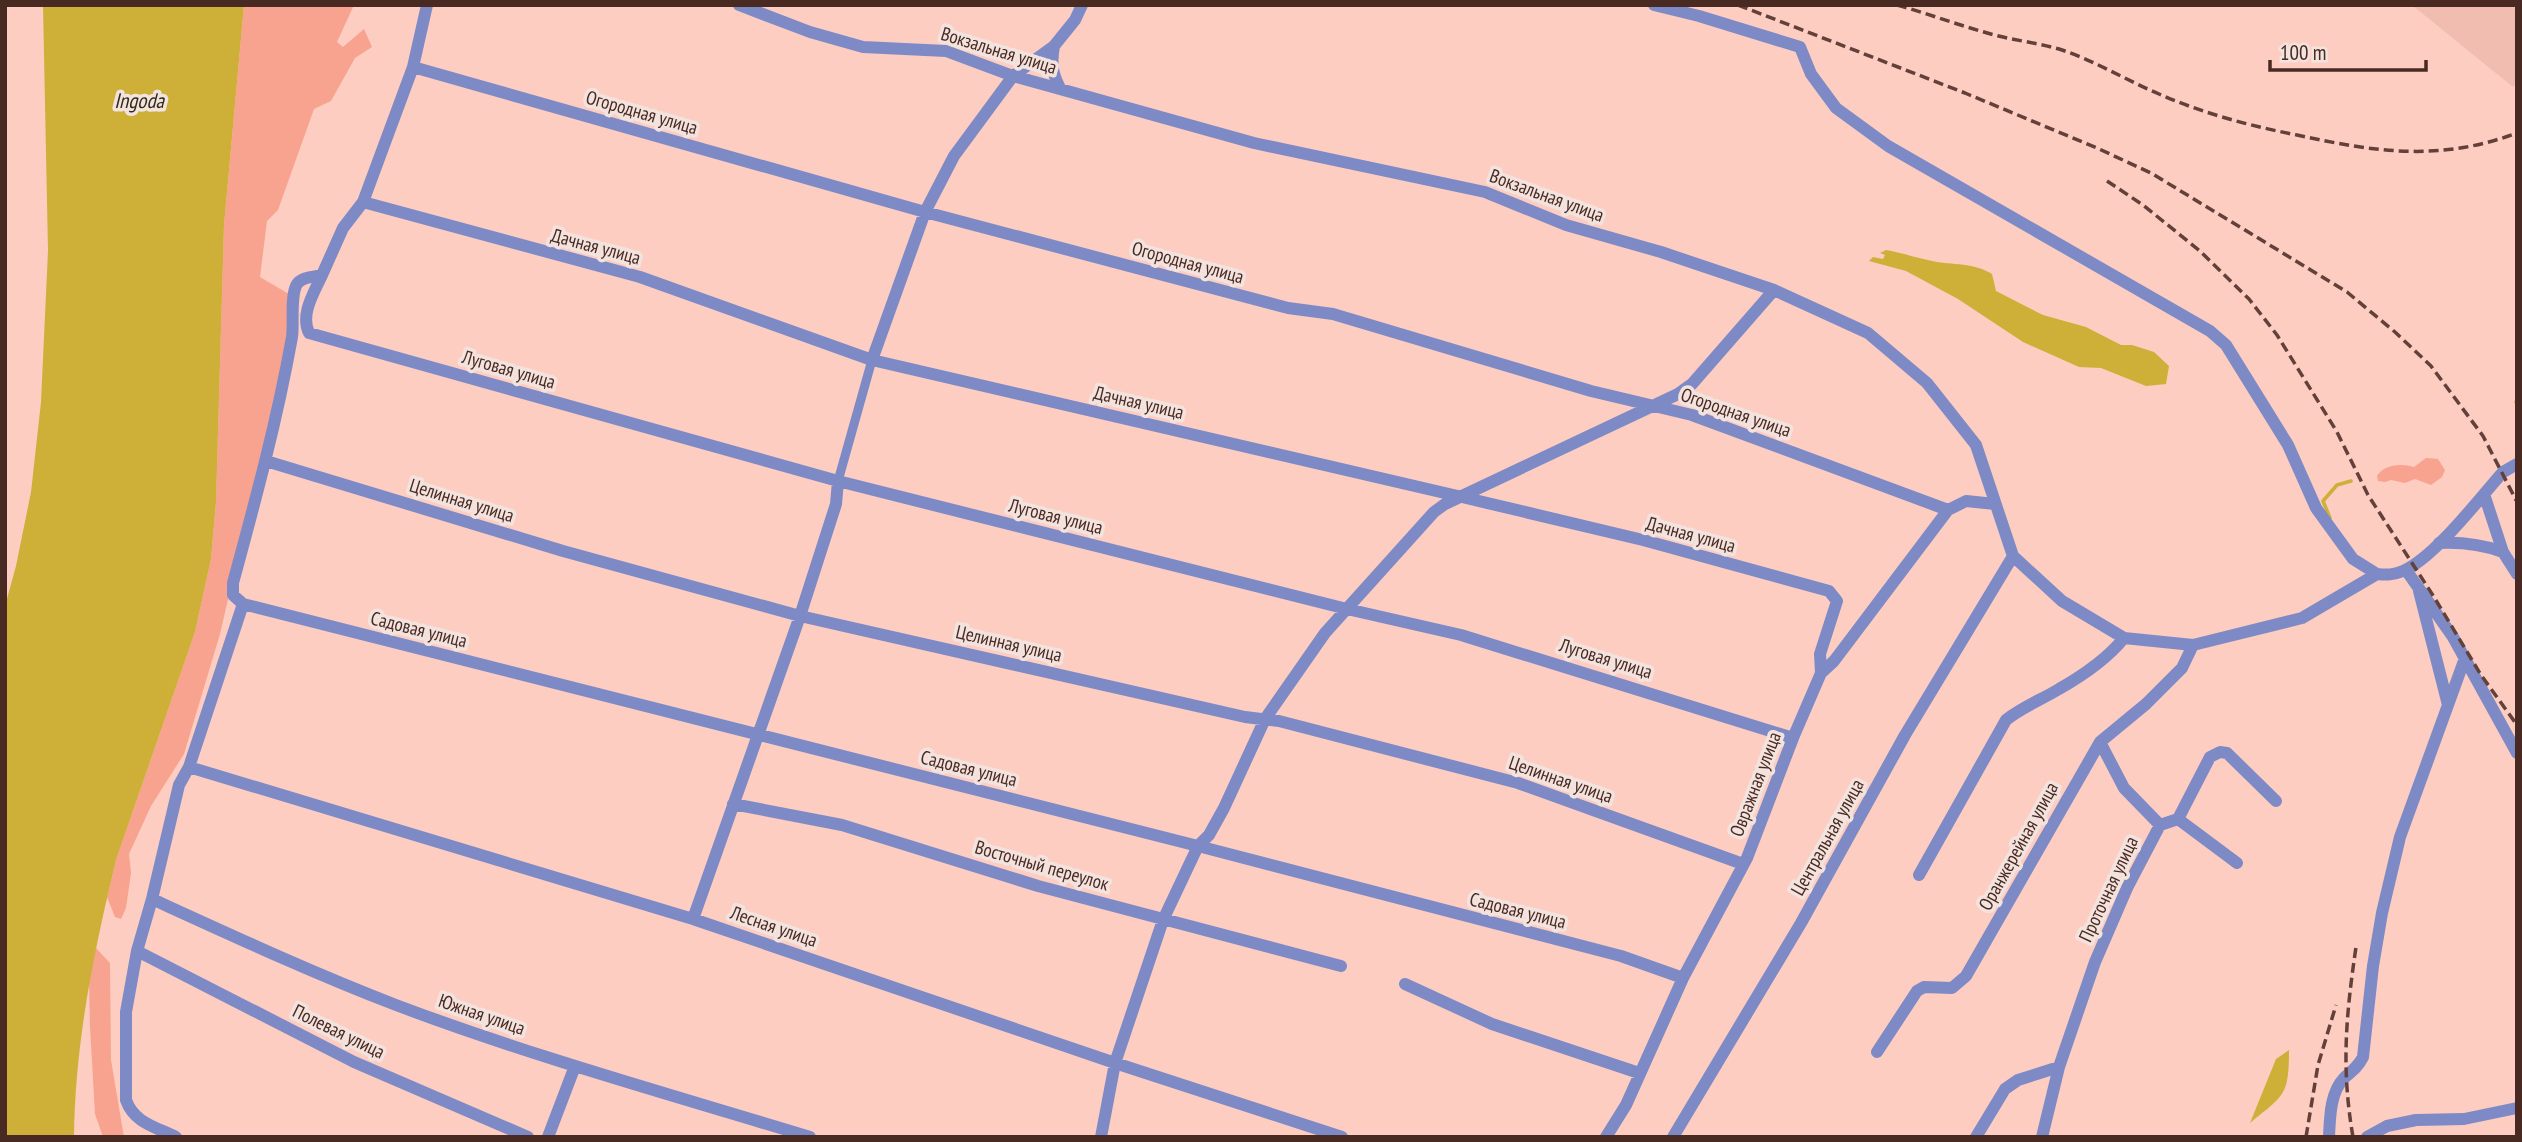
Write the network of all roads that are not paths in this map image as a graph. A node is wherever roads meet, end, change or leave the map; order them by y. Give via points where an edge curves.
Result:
1 (426, 5) edge
2 (739, 5) edge
3 (1082, 5) edge
4 (1654, 5) edge
5 (1054, 46) junction
6 (413, 67) junction
7 (1013, 76) junction
8 (1060, 89) junction
9 (363, 202) junction
10 (925, 212) junction
11 (322, 275) junction
12 (1774, 290) junction
13 (872, 360) junction
14 (1654, 405) junction
15 (266, 461) junction
16 (2517, 464) edge
17 (838, 481) junction
18 (2484, 494) junction
19 (1462, 497) junction
20 (1995, 504) junction
21 (1948, 510) junction
22 (2439, 543) junction
23 (2503, 552) junction
24 (2013, 556) junction
25 (2406, 570) junction
26 (2377, 574) junction
27 (2517, 574) edge
28 (2418, 591) junction
29 (243, 604) junction
30 (1347, 609) junction
31 (800, 615) junction
32 (2124, 638) junction
33 (2193, 645) junction
34 (2465, 658) junction
35 (1821, 673) junction
36 (2448, 705) junction
37 (1265, 719) junction
38 (758, 734) junction
39 (1793, 738) junction
40 (2100, 742) junction
41 (2517, 753) edge
42 (189, 767) junction
43 (2276, 801) dead end
44 (733, 804) junction
45 (2178, 819) junction
46 (2160, 825) junction
47 (1198, 846) junction
48 (2237, 863) dead end
49 (1743, 864) junction
50 (1919, 874) dead end
51 (152, 899) junction
52 (692, 919) junction
53 (1163, 920) junction
54 (137, 951) junction
55 (1341, 966) dead end
56 (1683, 978) junction
57 (1405, 984) dead end
58 (1877, 1052) dead end
59 (1115, 1063) junction
60 (575, 1066) junction
61 (2059, 1067) junction
62 (1639, 1073) junction
63 (2517, 1108) edge
64 (176, 1137) edge
65 (528, 1137) edge
66 (548, 1137) edge
67 (810, 1137) edge
68 (1101, 1137) edge
69 (1342, 1137) edge
70 (1606, 1137) edge
71 (1673, 1137) edge
72 (1976, 1137) edge
73 (2042, 1137) edge
74 (2329, 1137) edge
75 (2367, 1137) edge

1 - 6 street
2 - 7 street, Вокзальная улица via 863,47 946,51
3 - 5 street
4 - 26 street via 1800,47 1811,74 1836,108 1888,146 2210,331 2226,345 2288,445 2316,509 2353,559
5 - 7 street
5 - 8 street via 1051,63
6 - 9 street
6 - 10 street, Огородная улица
7 - 8 street, Вокзальная улица
7 - 10 street via 954,156
8 - 12 street, Вокзальная улица via 1254,143 1485,192 1566,225
9 - 11 street via 343,229
9 - 13 street, Дачная улица via 640,277
10 - 13 street
10 - 14 street, Огородная улица via 1288,308 1333,314 1591,391
11 - 15 street via 298,282 295,291 292,334
11 - 17 street, Луговая улица via 306,313 309,333
12 - 14 street via 1692,384
12 - 20 street, Вокзальная улица via 1868,333 1927,383 1976,444
13 - 17 street
13 - 19 street, Дачная улица
14 - 19 street
14 - 21 street, Огородная улица
15 - 29 street via 233,583 233,595
15 - 31 street, Целинная улица via 564,551
16 - 18 street
17 - 30 street, Луговая улица
17 - 31 street via 836,504
18 - 22 street
18 - 23 street
19 - 30 street via 1434,512
19 - 35 street, Дачная улица via 1829,591 1837,601 1820,654
20 - 21 street via 1966,500
20 - 24 street, Вокзальная улица
21 - 35 street, Овражная улица
22 - 23 street via 2468,542
22 - 25 street
23 - 27 street
24 - 32 street, Вокзальная улица via 2062,601
24 - 71 street, Центральная улица
25 - 26 street via 2389,576
25 - 28 street
26 - 33 street, Вокзальная улица via 2302,618
28 - 34 street
28 - 36 street
29 - 38 street, Садовая улица
29 - 42 street
30 - 37 street
30 - 39 street, Луговая улица via 1461,635
31 - 37 street, Целинная улица
31 - 38 street
32 - 33 street, Вокзальная улица
32 - 50 street via 2060,689 2006,720
33 - 40 street, Оранжерейная улица via 2182,668
34 - 36 street
34 - 41 street
35 - 39 street, Овражная улица
36 - 74 street via 2400,837 2373,966 2363,1058 2342,1080 2333,1098
37 - 47 street via 1219,817
37 - 49 street, Целинная улица via 1518,783
38 - 44 street
38 - 47 street, Садовая улица
39 - 49 street, Овражная улица
40 - 46 street via 2124,788
40 - 58 street, Оранжерейная улица via 1966,976 1952,989 1924,987 1917,991
42 - 51 street via 179,785
42 - 52 street, Лесная улица
43 - 45 street via 2227,753 2220,752 2210,757
44 - 52 street
44 - 53 street, Восточный переулок via 842,825
45 - 46 street, Проточная улица
45 - 48 street
46 - 61 street, Проточная улица via 2095,962
47 - 53 street
47 - 56 street, Садовая улица via 1621,956
49 - 56 street, Овражная улица
51 - 54 street
51 - 60 street, Южная улица via 397,1005
52 - 59 street, Лесная улица
53 - 55 street, Восточный переулок
53 - 59 street
54 - 64 street via 125,1012 126,1100 136,1118
54 - 65 street, Полевая улица via 354,1062
56 - 62 street, Овражная улица
57 - 62 street via 1492,1024
59 - 68 street
59 - 69 street, Лесная улица
60 - 66 street
60 - 67 street, Южная улица
61 - 72 street via 2005,1089
61 - 73 street, Проточная улица
62 - 70 street, Овражная улица
63 - 75 street via 2464,1119 2416,1120 2387,1126

